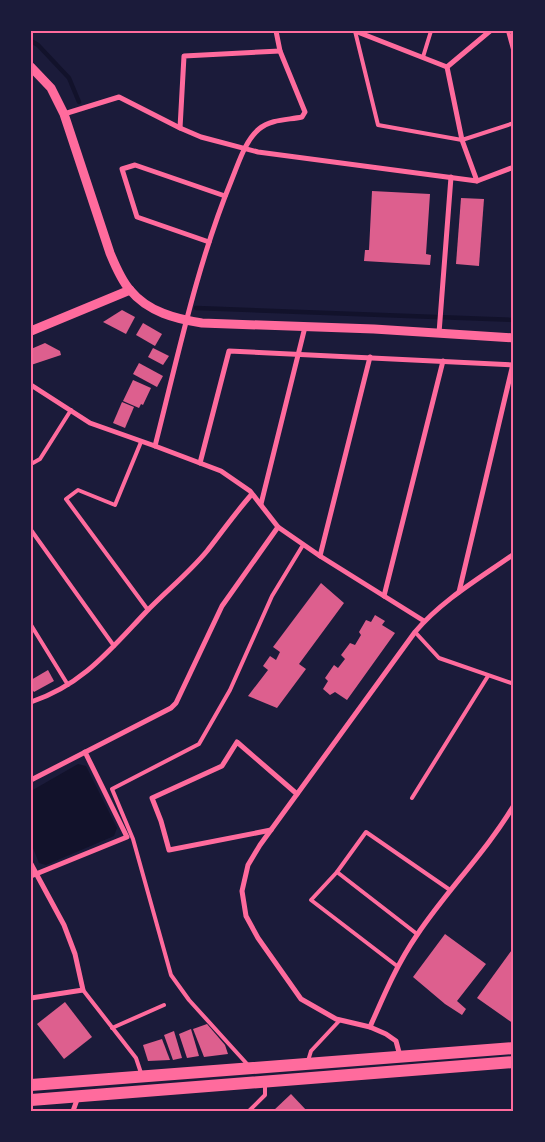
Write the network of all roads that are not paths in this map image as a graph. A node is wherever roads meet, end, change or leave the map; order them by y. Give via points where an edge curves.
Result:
1 (276, 31) edge
2 (355, 31) edge
3 (431, 31) edge
4 (490, 31) edge
5 (508, 31) edge
6 (280, 51) junction
7 (514, 53) edge
8 (423, 57) junction
9 (31, 67) edge
10 (447, 67) junction
11 (64, 114) junction
12 (514, 123) edge
13 (180, 128) junction
14 (462, 140) junction
15 (245, 147) junction
16 (514, 167) edge
17 (451, 178) junction
18 (477, 181) junction
19 (225, 196) junction
20 (209, 242) junction
21 (130, 290) junction
22 (187, 321) junction
23 (305, 327) junction
24 (440, 329) junction
25 (31, 331) edge
26 (514, 338) edge
27 (298, 353) junction
28 (370, 357) junction
29 (443, 361) junction
30 (513, 364) edge
31 (31, 385) edge
32 (71, 410) junction
33 (141, 442) junction
34 (155, 446) junction
35 (31, 464) edge
36 (200, 464) junction
37 (252, 494) junction
38 (260, 504) junction
39 (278, 527) junction
40 (31, 530) edge
41 (303, 544) junction
42 (514, 554) edge
43 (320, 556) junction
44 (459, 593) junction
45 (384, 596) junction
46 (148, 610) junction
47 (424, 621) junction
48 (31, 625) edge
49 (415, 632) junction
50 (114, 646) junction
51 (488, 676) junction
52 (68, 684) junction
53 (514, 684) edge
54 (31, 702) edge
55 (85, 752) junction
56 (31, 780) edge
57 (297, 794) junction
58 (412, 798) dead end
59 (514, 805) edge
60 (272, 830) junction
61 (31, 864) edge
62 (337, 872) junction
63 (33, 875) edge
64 (450, 890) junction
65 (417, 934) junction
66 (397, 966) junction
67 (83, 990) junction
68 (31, 998) edge
69 (164, 1005) dead end
70 (340, 1020) junction
71 (370, 1027) junction
72 (112, 1028) junction
73 (514, 1048) edge
74 (400, 1056) junction
75 (514, 1062) edge
76 (307, 1063) junction
77 (250, 1068) junction
78 (142, 1076) junction
79 (265, 1081) junction
80 (31, 1085) edge
81 (79, 1096) junction
82 (31, 1100) edge
83 (73, 1111) edge
84 (249, 1111) edge

1 - 6 street
2 - 8 street
2 - 14 lane via 378,125
3 - 8 lane
4 - 10 street
5 - 7 lane
6 - 13 street via 184,56
6 - 15 street via 305,112 302,117 268,122
8 - 10 street
9 - 11 street via 51,88
10 - 14 street
11 - 13 street via 119,97
11 - 21 street via 110,253
12 - 14 lane
13 - 15 street via 201,137
14 - 18 street
15 - 17 street via 258,152
15 - 19 street
16 - 18 street
17 - 18 street
17 - 24 street
19 - 20 street
19 - 20 street via 135,165 122,169 137,218
20 - 22 street
21 - 22 street via 155,310
21 - 25 street
22 - 23 street
22 - 34 street
23 - 24 street
23 - 27 street
24 - 26 street
27 - 28 street
27 - 36 street via 228,351
27 - 38 street
28 - 29 street
28 - 43 street
29 - 30 street
29 - 45 street
30 - 44 street
31 - 32 street
32 - 33 street via 90,423
32 - 35 lane via 40,459
33 - 34 street
33 - 46 lane via 115,505 78,490 66,499
34 - 36 street
36 - 37 street via 220,471
37 - 38 street
37 - 46 street via 202,557
38 - 39 street
39 - 41 street
39 - 55 street via 222,606 176,703
40 - 50 lane
41 - 43 street
41 - 77 lane via 272,596 230,690 199,744 112,789 133,839 171,975
42 - 44 street
43 - 45 street
44 - 47 street
45 - 47 street
46 - 50 street
47 - 49 street
48 - 52 lane
49 - 51 lane via 439,658
49 - 57 street
50 - 52 street via 83,675
51 - 53 lane
51 - 58 lane
52 - 54 street
55 - 56 street
55 - 63 street via 127,837
57 - 60 street
57 - 60 street via 237,742 222,766 152,798 169,850
59 - 64 street via 501,827
60 - 70 street via 248,865 242,891 246,916 301,999
61 - 63 street
62 - 64 lane via 366,832
62 - 65 lane
62 - 66 lane via 311,900
63 - 67 street via 64,925
64 - 65 street
65 - 66 street
66 - 71 street
67 - 68 street
67 - 72 lane
69 - 72 lane
70 - 71 street
70 - 76 lane via 311,1051
71 - 74 street via 396,1041
72 - 78 lane via 136,1058
73 - 74 main road
74 - 76 main road
75 - 79 main road
76 - 77 main road
77 - 78 main road
78 - 80 main road
79 - 81 main road
79 - 84 lane via 265,1095
81 - 82 main road
81 - 83 street

